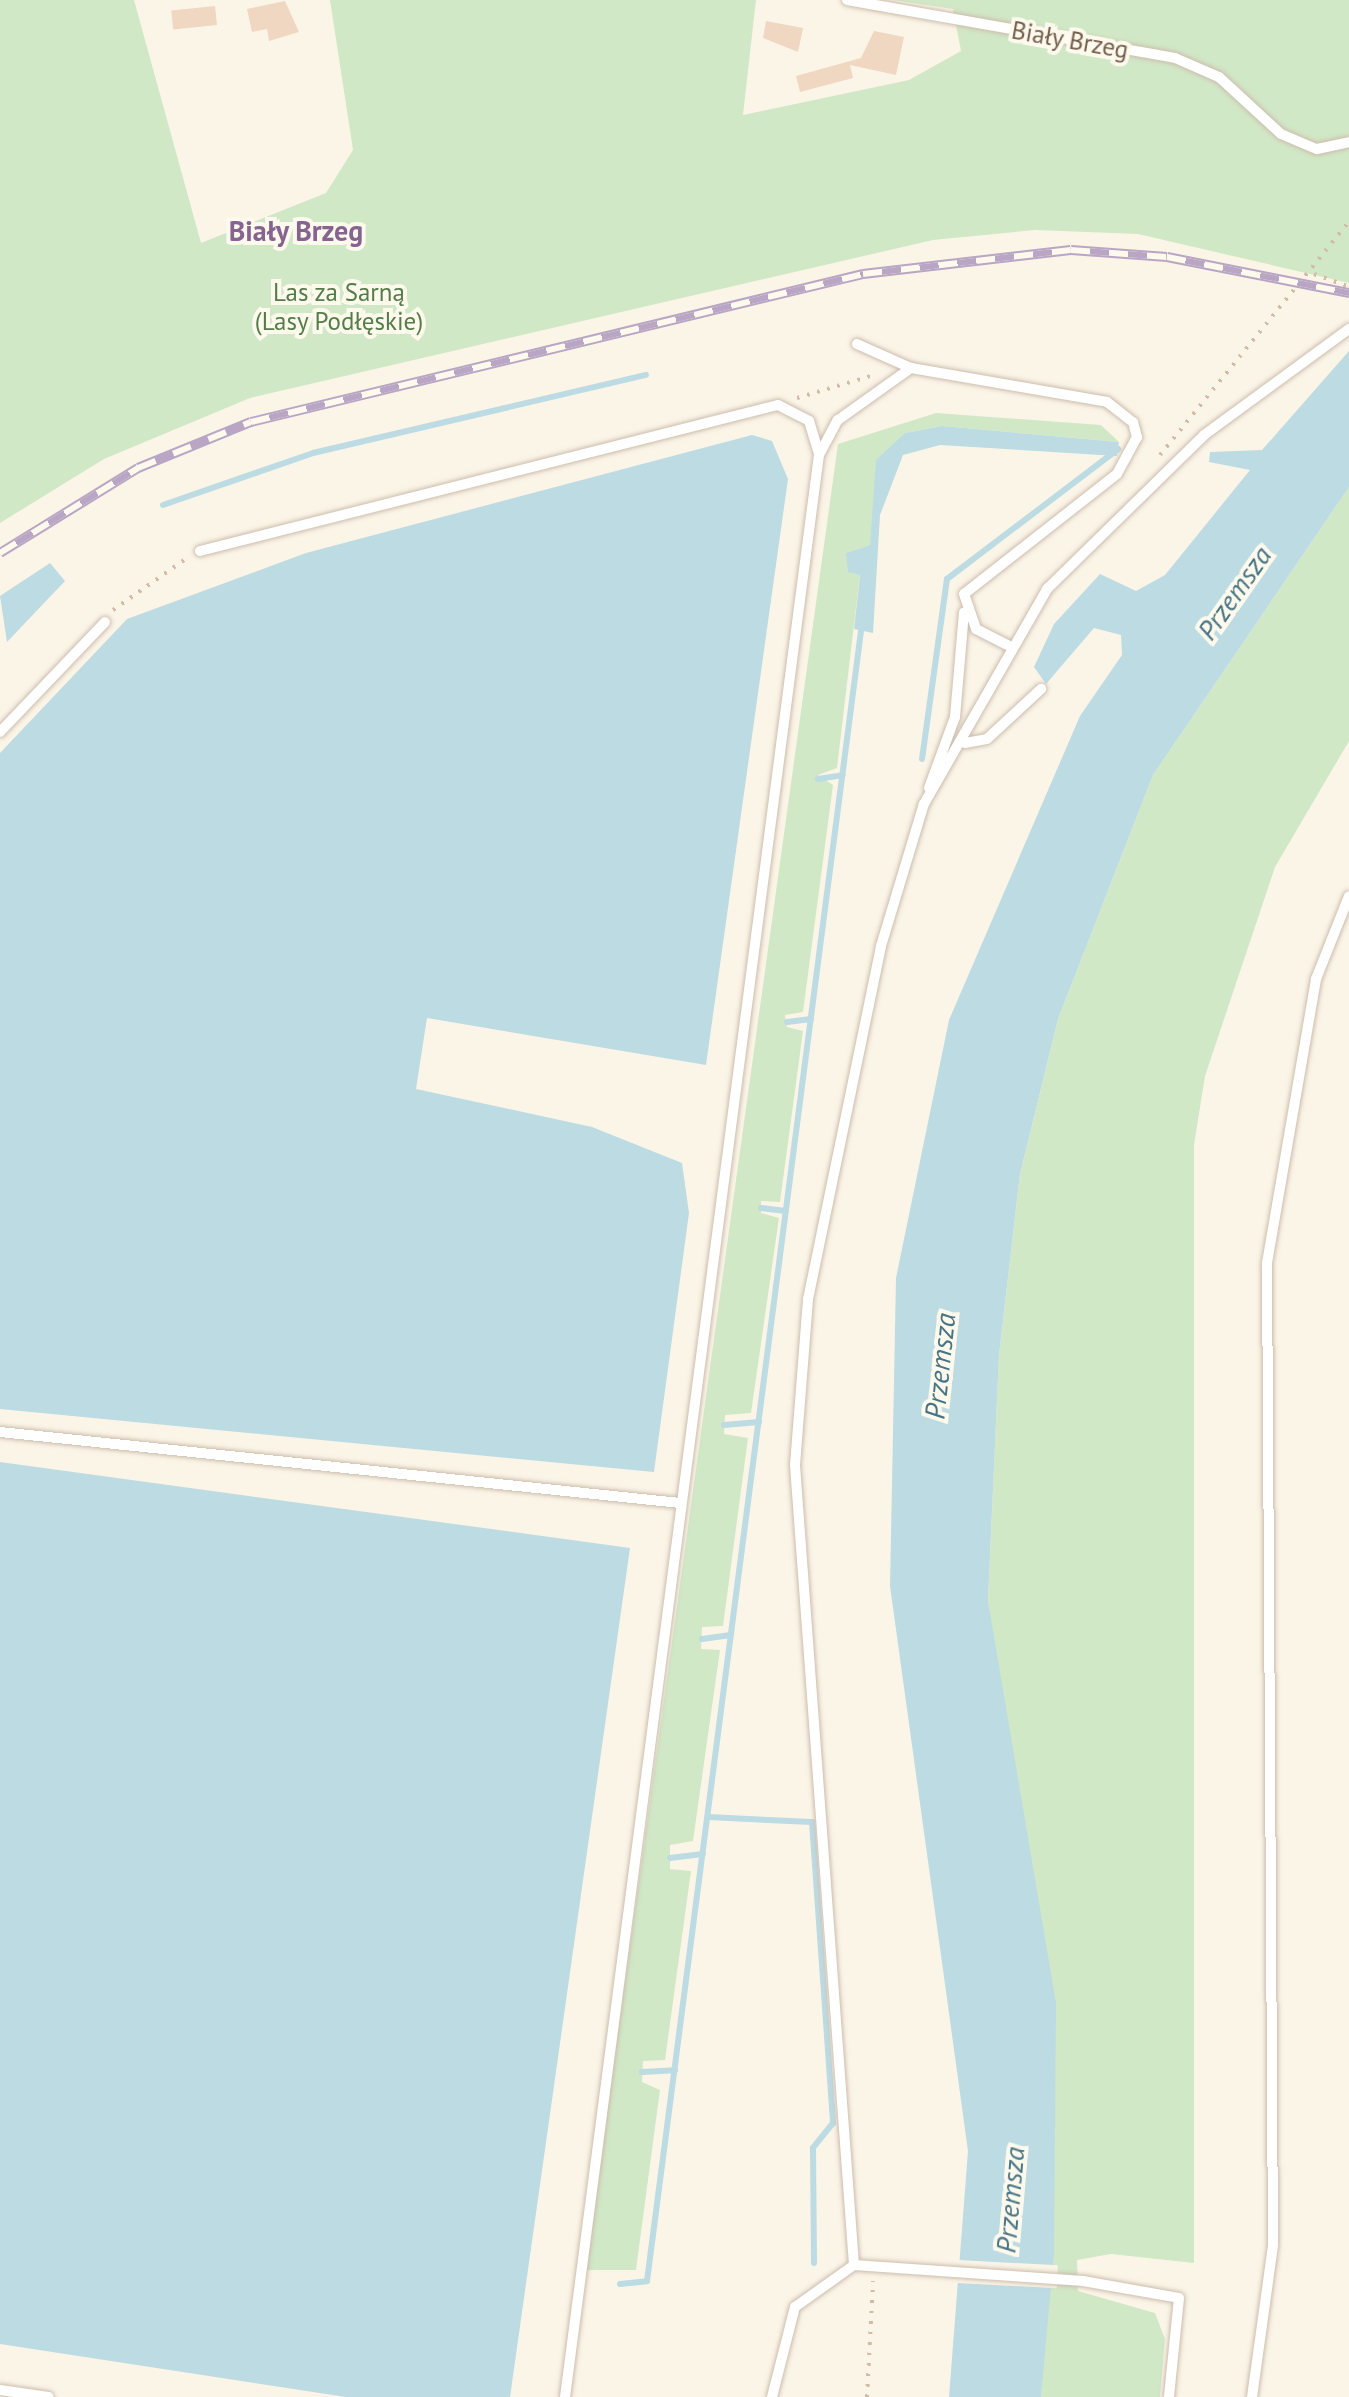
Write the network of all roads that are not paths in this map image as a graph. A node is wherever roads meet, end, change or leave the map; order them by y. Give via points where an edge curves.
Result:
1 (846, 0) edge
2 (1349, 142) edge
3 (1349, 329) edge
4 (858, 344) dead end
5 (911, 368) junction
6 (819, 455) junction
7 (200, 551) road end
8 (964, 612) junction
9 (105, 622) dead end
10 (1011, 647) junction
11 (1041, 689) dead end
12 (0, 732) edge
13 (965, 743) junction
14 (924, 804) junction
15 (1349, 896) edge
16 (0, 1432) edge
17 (680, 1504) junction
18 (854, 2265) junction
19 (0, 2390) edge
20 (49, 2397) edge
21 (564, 2397) edge
22 (772, 2397) edge
23 (1168, 2397) edge
24 (1252, 2397) edge

1 - 2 lane, Biały Brzeg via 1176,58 1218,77 1281,134 1318,149
3 - 10 lane via 1204,435 1047,589
4 - 5 lane
5 - 6 lane via 838,420
5 - 8 lane via 1107,402 1124,409 1137,437 1090,499 968,586
6 - 7 lane via 809,421 778,405
6 - 17 lane
8 - 10 lane
8 - 14 lane via 956,717
9 - 12 lane
10 - 13 lane
11 - 13 lane via 988,739
13 - 14 lane
14 - 18 lane via 852,1064 797,1387 798,1565
15 - 24 lane via 1316,979 1266,1263 1274,2245
16 - 17 lane
17 - 21 lane
18 - 22 lane via 795,2307
18 - 23 lane via 1083,2281 1179,2298
19 - 20 lane

